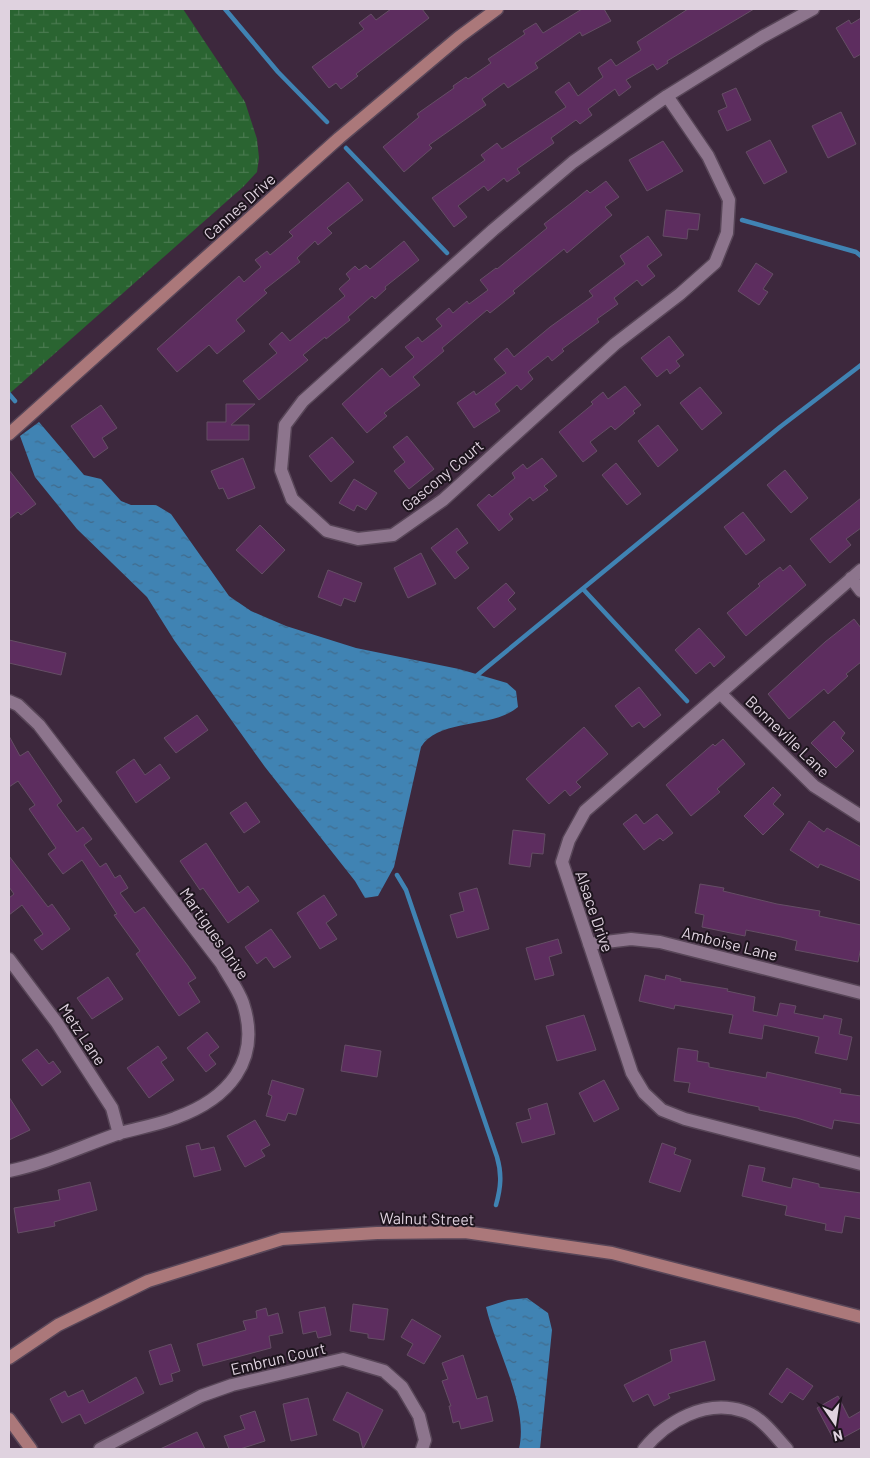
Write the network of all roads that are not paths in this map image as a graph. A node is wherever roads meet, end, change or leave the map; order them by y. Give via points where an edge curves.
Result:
1 (497, 9) edge
2 (813, 9) edge
3 (667, 96) junction
4 (9, 434) edge
5 (856, 574) edge
6 (861, 591) edge
7 (720, 693) junction
8 (9, 701) edge
9 (861, 816) edge
10 (589, 944) junction
11 (9, 959) edge
12 (861, 993) edge
13 (120, 1134) junction
14 (861, 1164) edge
15 (9, 1171) edge
16 (861, 1317) edge
17 (9, 1358) edge
18 (9, 1419) edge
19 (31, 1449) edge
20 (100, 1449) edge
21 (422, 1449) edge
22 (644, 1449) edge
23 (786, 1449) edge

1 - 4 street, Cannes Drive via 339,138
2 - 3 street, Gascony Court
3 - 3 street, Gascony Court via 573,162 303,401 285,425 281,470 292,499 327,531 358,539 393,535 442,501 615,344 714,263 727,233 729,200 708,156
5 - 6 street
5 - 7 street, Alsace Drive
7 - 9 street, Bonneville Lane via 814,786
7 - 10 street, Alsace Drive via 585,811 562,862
8 - 13 street, Martigues Drive via 39,725 221,963 243,1002 250,1040 240,1073 214,1099 176,1118
10 - 12 street, Amboise Lane via 631,939 660,942
10 - 14 street, Alsace Drive via 632,1073 644,1093 662,1110 685,1119
11 - 13 street, Metz Lane via 57,1023 112,1108
13 - 15 street, Martigues Drive via 34,1166
16 - 17 street, Walnut Street via 612,1253 465,1232 377,1233 282,1239 148,1280 58,1325
18 - 19 street
20 - 21 street, Embrun Court via 201,1396 232,1385 343,1359 384,1371 402,1387 419,1416 424,1440
22 - 23 street via 670,1424 690,1413 720,1407 744,1411 766,1426

